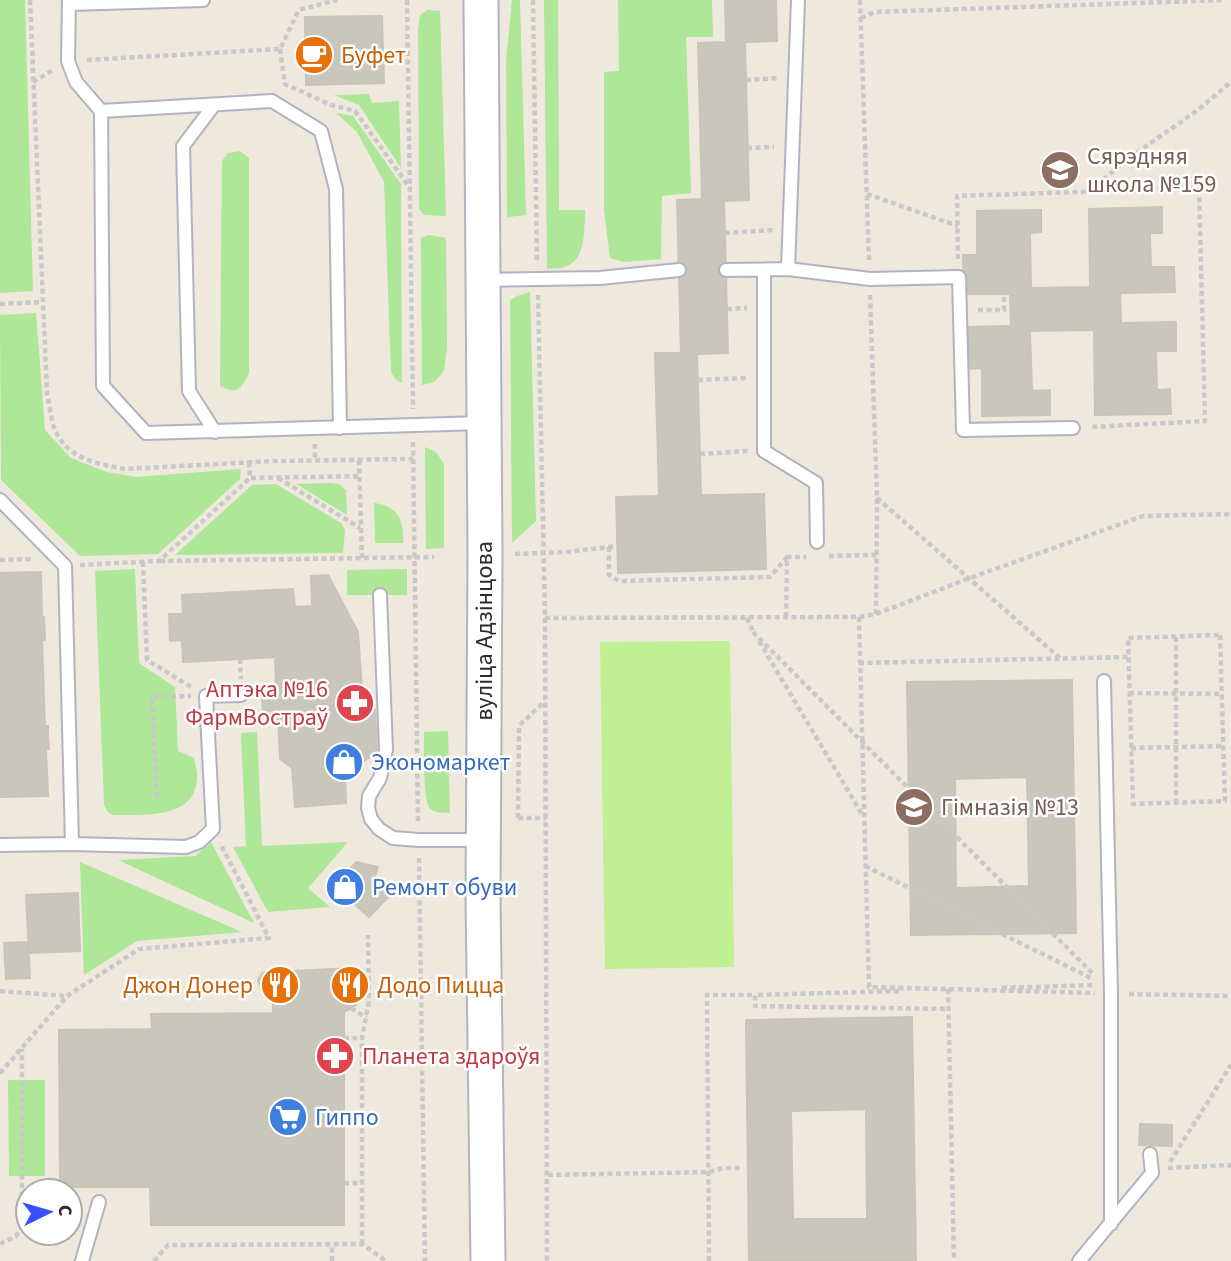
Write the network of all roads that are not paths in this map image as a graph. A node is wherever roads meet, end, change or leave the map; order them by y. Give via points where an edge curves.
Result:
1 (202, 0) edge
2 (481, 0) edge
3 (798, 0) edge
4 (69, 2) edge
5 (214, 105) junction
6 (101, 111) junction
7 (788, 269) junction
8 (679, 270) dead end
9 (726, 270) dead end
10 (764, 270) junction
11 (483, 280) junction
12 (483, 423) junction
13 (340, 428) junction
14 (1073, 428) road end
15 (215, 432) junction
16 (0, 500) edge
17 (817, 542) dead end
18 (380, 595) dead end
19 (1104, 681) dead end
20 (242, 695) dead end
21 (484, 840) junction
22 (72, 844) junction
23 (0, 845) edge
24 (1150, 1154) dead end
25 (99, 1202) dead end
26 (1111, 1224) junction
27 (82, 1261) edge
28 (488, 1261) edge
29 (1079, 1261) edge

1 - 4 lane
2 - 11 main road, вуліца Адзінцова
3 - 7 lane
4 - 6 lane via 68,61 76,82
5 - 6 lane
5 - 13 lane via 272,101 321,131 336,189
5 - 15 lane via 183,146 188,391
6 - 15 lane via 103,386 146,433
7 - 10 lane
7 - 14 lane via 870,279 959,277 963,430
8 - 11 lane via 600,278
9 - 10 lane
10 - 17 lane via 764,451 816,483
11 - 12 main road, вуліца Адзінцова
12 - 13 lane
12 - 21 main road, вуліца Адзінцова
13 - 15 lane
16 - 22 lane via 65,566
18 - 21 lane via 386,750 380,778 369,796 372,819 393,838
19 - 26 lane
20 - 22 lane via 206,696 213,829 199,842 186,848
21 - 28 main road, вуліца Адзінцова
22 - 23 lane
24 - 26 lane via 1152,1173
25 - 27 lane
26 - 29 lane

